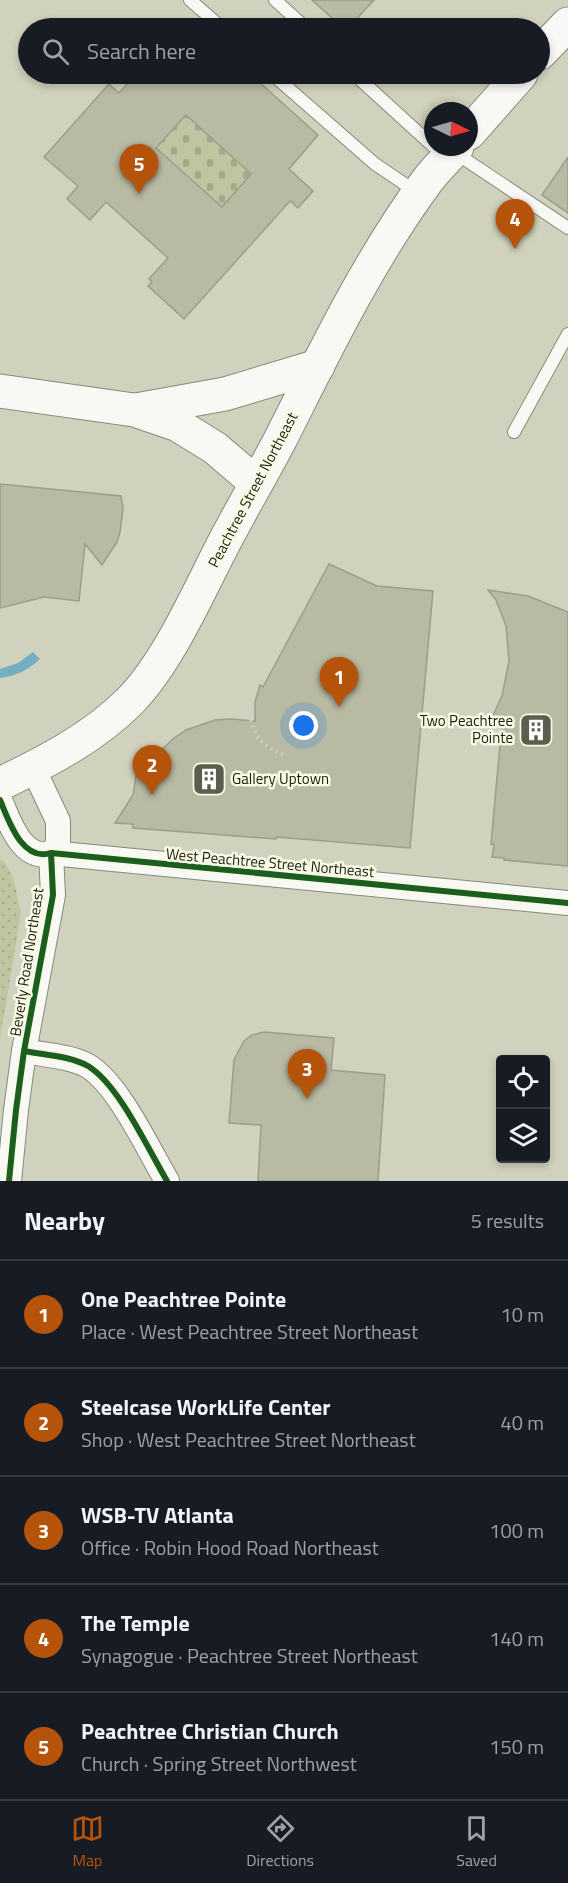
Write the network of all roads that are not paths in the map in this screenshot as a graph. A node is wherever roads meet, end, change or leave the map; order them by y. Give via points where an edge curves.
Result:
1 (190, 0) edge
2 (275, 0) edge
3 (211, 18) edge
4 (295, 18) edge
5 (568, 24) edge
6 (550, 43) edge
7 (283, 84) edge
8 (367, 84) edge
9 (511, 84) edge
10 (478, 118) edge
11 (424, 128) edge
12 (443, 156) edge
13 (462, 156) edge
14 (419, 194) junction
15 (568, 228) edge
16 (568, 334) edge
17 (318, 366) junction
18 (0, 391) edge
19 (134, 410) junction
20 (514, 432) dead end
21 (256, 483) junction
22 (33, 768) junction
23 (0, 784) edge
24 (0, 800) edge
25 (51, 854) junction
26 (568, 903) edge
27 (24, 1052) junction
28 (9, 1181) edge
29 (167, 1181) edge

1 - 3 lane
2 - 4 lane
5 - 6 main road
7 - 14 lane via 375,165
8 - 11 lane
9 - 10 main road, Peachtree Street Northeast
12 - 14 main road, Peachtree Street Northeast
13 - 15 lane
14 - 17 main road, Peachtree Street Northeast via 383,249
16 - 20 lane
17 - 19 main road via 225,394
17 - 21 main road, Peachtree Street Northeast
18 - 19 main road
19 - 21 main road via 178,425 215,448
21 - 22 main road, Peachtree Street Northeast via 182,624 130,701 80,740
22 - 23 main road, Peachtree Street Northeast
22 - 25 street via 58,821 58,845
24 - 25 street, West Peachtree Street Northeast via 13,831 26,847 43,856
25 - 26 street, West Peachtree Street Northeast
25 - 27 street, Beverly Road Northeast via 53,895
27 - 28 street, Beverly Road Northeast
27 - 29 street via 63,1057 99,1074 119,1098

